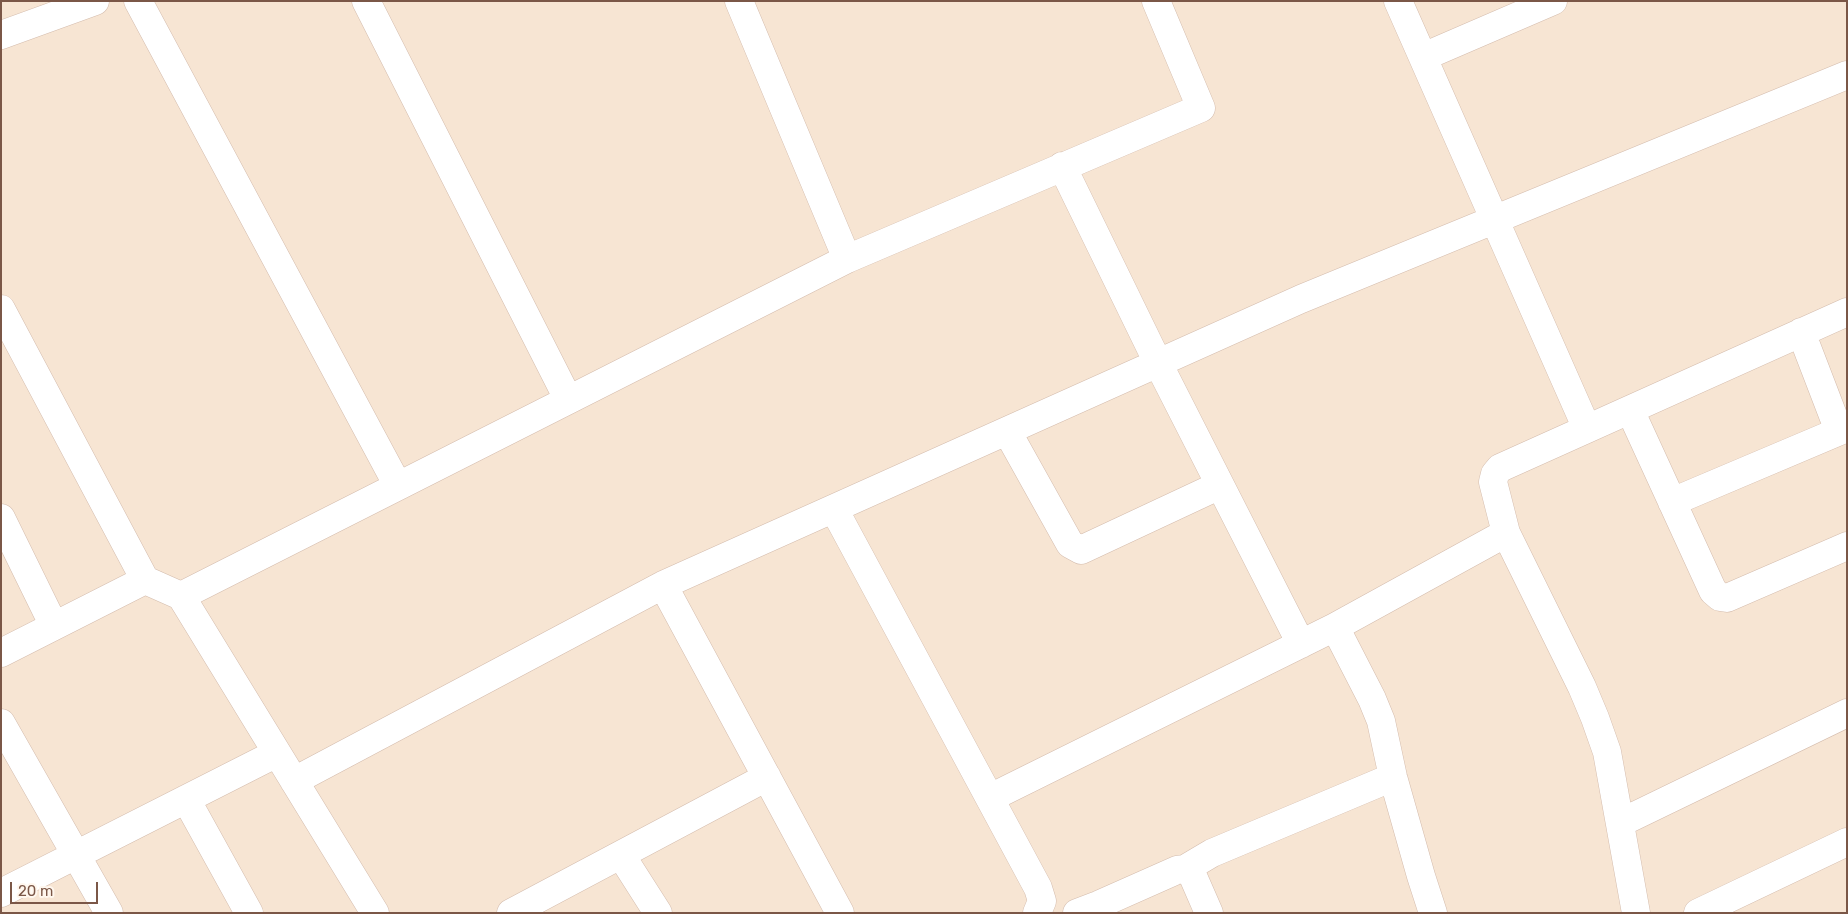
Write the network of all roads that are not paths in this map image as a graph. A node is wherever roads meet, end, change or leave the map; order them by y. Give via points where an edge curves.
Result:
1 (95, 1) edge
2 (138, 1) edge
3 (366, 1) edge
4 (739, 1) edge
5 (1156, 1) edge
6 (1398, 1) edge
7 (1553, 1) edge
8 (1, 35) edge
9 (1423, 57) junction
10 (1847, 75) edge
11 (1062, 166) junction
12 (1494, 220) junction
13 (846, 259) junction
14 (1, 309) edge
15 (1847, 312) edge
16 (1801, 332) junction
17 (1158, 363) junction
18 (568, 399) junction
19 (1630, 410) junction
20 (1587, 429) junction
21 (1843, 430) edge
22 (1007, 431) junction
23 (1220, 485) junction
24 (398, 486) junction
25 (1672, 502) junction
26 (834, 509) junction
27 (1, 518) edge
28 (1506, 533) junction
29 (1847, 546) edge
30 (145, 580) junction
31 (663, 585) junction
32 (181, 596) junction
33 (54, 626) junction
34 (1335, 627) junction
35 (1301, 644) junction
36 (1, 652) edge
37 (1847, 713) edge
38 (1, 723) edge
39 (277, 753) junction
40 (1393, 777) junction
41 (767, 778) junction
42 (294, 781) junction
43 (990, 798) junction
44 (186, 799) junction
45 (1620, 823) junction
46 (1847, 842) edge
47 (76, 855) junction
48 (620, 855) junction
49 (1185, 870) junction
50 (1, 892) edge
51 (1045, 912) edge
52 (109, 913) edge
53 (249, 913) edge
54 (375, 913) edge
55 (511, 913) edge
56 (658, 913) edge
57 (840, 913) edge
58 (1077, 913) edge
59 (1209, 913) edge
60 (1433, 913) edge
61 (1636, 913) edge
62 (1698, 913) edge

1 - 8 street
2 - 24 street
3 - 18 street
4 - 13 street
5 - 11 street via 1201,108
6 - 9 street
7 - 9 street
9 - 12 street
10 - 12 street
11 - 13 street
11 - 17 street
12 - 17 street via 1301,298
12 - 20 street
13 - 18 street
14 - 30 street
15 - 16 street
16 - 19 street
16 - 21 street
17 - 22 street
17 - 23 street
18 - 24 street
19 - 20 street
19 - 25 street
20 - 28 street via 1500,468 1495,474 1493,482
21 - 25 street
22 - 23 street via 1070,544 1081,550
22 - 26 street
23 - 35 street
24 - 32 street
25 - 29 street via 1713,591 1720,597 1727,598
26 - 31 street
26 - 43 street
27 - 33 street
28 - 34 street
28 - 45 street via 1595,718 1607,752
30 - 32 street
30 - 33 street
31 - 41 street
31 - 42 street
32 - 39 street
33 - 36 street
34 - 35 street
34 - 40 street via 1381,721
35 - 43 street
37 - 45 street
38 - 47 street
39 - 42 street
39 - 44 street
40 - 49 street via 1212,853
40 - 60 street
41 - 48 street
41 - 57 street
42 - 54 street
43 - 51 street via 1038,888
44 - 47 street
44 - 53 street
45 - 61 street
46 - 62 street
47 - 50 street
47 - 52 street
48 - 55 street
48 - 56 street
49 - 58 street via 1177,870
49 - 59 street via 1192,874

